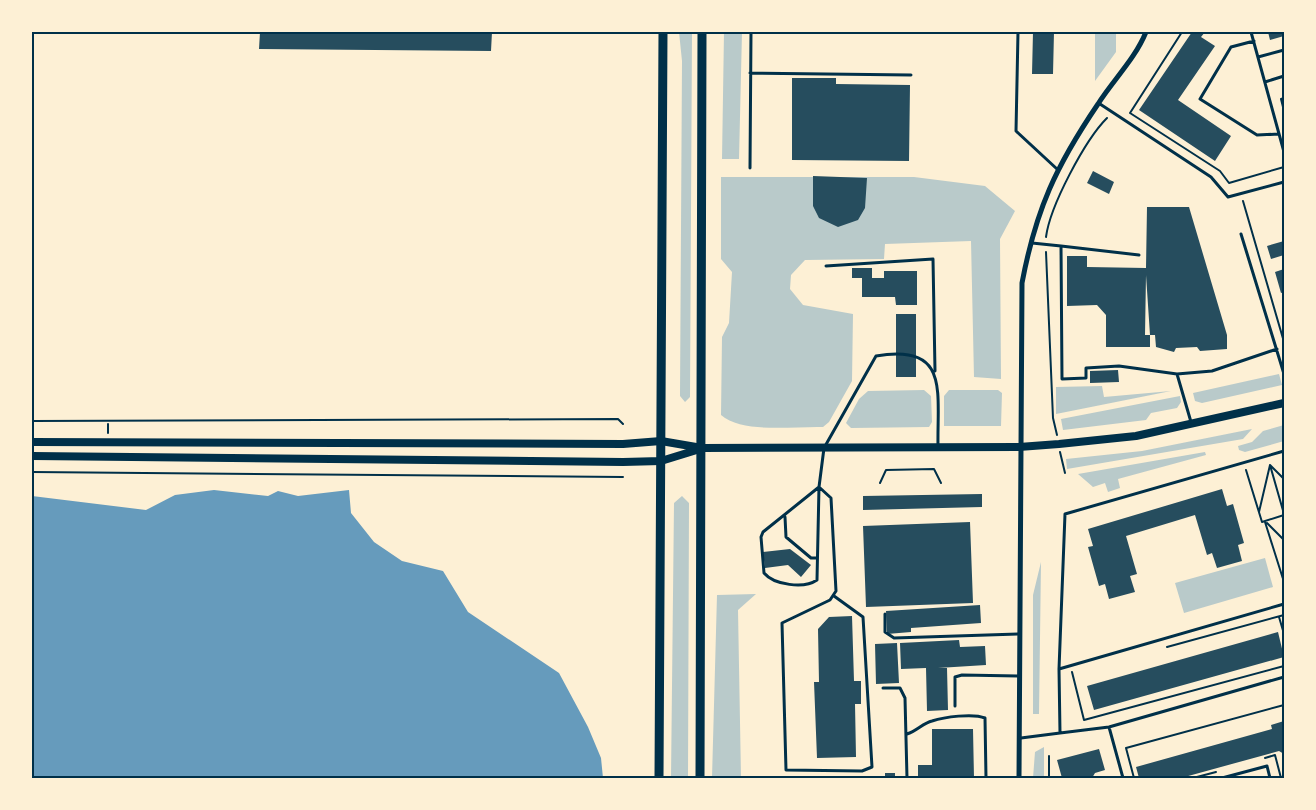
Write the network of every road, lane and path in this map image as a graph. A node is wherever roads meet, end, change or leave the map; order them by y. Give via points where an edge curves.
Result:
1 (663, 32) edge
2 (702, 32) edge
3 (751, 32) edge
4 (1018, 32) edge
5 (1146, 32) edge
6 (1182, 32) edge
7 (1251, 32) edge
8 (1254, 42) junction
9 (1284, 50) edge
10 (1258, 57) junction
11 (750, 73) junction
12 (911, 75) dead end
13 (1284, 76) edge
14 (1265, 82) junction
15 (1284, 98) edge
16 (1098, 103) junction
17 (1284, 111) edge
18 (1280, 134) junction
19 (1284, 152) edge
20 (1284, 167) edge
21 (750, 168) dead end
22 (1057, 168) junction
23 (1237, 182) junction
24 (1284, 182) edge
25 (1241, 194) junction
26 (1241, 234) dead end
27 (1030, 243) junction
28 (1060, 246) junction
29 (1138, 255) dead end
30 (826, 266) dead end
31 (1284, 342) edge
32 (1277, 349) junction
33 (935, 373) junction
34 (1177, 374) junction
35 (1284, 375) edge
36 (1284, 403) edge
37 (32, 421) edge
38 (623, 424) dead end
39 (1191, 424) junction
40 (661, 441) junction
41 (32, 442) edge
42 (1019, 447) junction
43 (702, 448) junction
44 (824, 448) junction
45 (939, 448) junction
46 (1284, 451) edge
47 (32, 456) edge
48 (661, 461) junction
49 (1244, 462) junction
50 (1270, 465) junction
51 (32, 472) edge
52 (622, 477) dead end
53 (1284, 479) edge
54 (880, 483) dead end
55 (941, 483) dead end
56 (819, 487) junction
57 (1259, 513) junction
58 (1284, 514) edge
59 (785, 517) junction
60 (1265, 521) junction
61 (1284, 540) edge
62 (818, 558) junction
63 (1284, 582) edge
64 (834, 596) junction
65 (1284, 604) edge
66 (885, 614) dead end
67 (1284, 615) edge
68 (1280, 617) junction
69 (1019, 634) junction
70 (1284, 634) edge
71 (1164, 648) dead end
72 (1284, 666) edge
73 (1059, 669) junction
74 (1082, 669) dead end
75 (1019, 675) junction
76 (1284, 677) edge
77 (882, 688) dead end
78 (1284, 705) edge
79 (955, 706) dead end
80 (1109, 726) junction
81 (1060, 733) junction
82 (907, 734) junction
83 (1019, 738) junction
84 (1049, 756) dead end
85 (659, 778) edge
86 (700, 778) edge
87 (907, 778) edge
88 (986, 778) edge
89 (1018, 778) edge
90 (1049, 778) edge
91 (1124, 778) edge
92 (1134, 778) edge
93 (1222, 778) edge
94 (1269, 778) edge

1 - 40 main road
2 - 43 main road
3 - 11 lane
4 - 22 lane via 1016,131
5 - 16 street via 1139,50
6 - 23 path via 1130,113 1220,171 1229,183
7 - 8 lane
8 - 10 lane
8 - 18 lane via 1231,47 1200,99 1257,135
9 - 10 lane
10 - 14 lane
11 - 12 lane
11 - 21 lane
13 - 14 lane
14 - 18 lane
15 - 17 path
16 - 22 street
16 - 25 lane via 1210,177 1228,197
18 - 19 lane
20 - 23 path
22 - 27 street via 1039,209
23 - 25 path
24 - 25 lane
25 - 31 path
26 - 32 lane
27 - 28 lane
27 - 42 street via 1022,284
28 - 29 lane
28 - 34 lane via 1062,379 1086,378 1086,368 1119,366
30 - 33 lane via 933,259
32 - 34 lane via 1212,371
32 - 35 lane
33 - 44 lane via 924,358 907,353 876,356
33 - 45 lane
34 - 39 lane
36 - 39 main road
37 - 38 path via 618,419
39 - 42 main road via 1136,436
40 - 41 main road
40 - 43 main road
40 - 48 main road
42 - 45 main road
42 - 69 street
43 - 44 main road
43 - 48 main road
43 - 86 main road
44 - 45 main road
44 - 56 lane
46 - 49 lane
47 - 48 main road
48 - 85 main road
49 - 57 path
49 - 73 lane via 1065,514
50 - 53 path
50 - 57 path
50 - 58 path
51 - 52 path
54 - 55 path via 886,470 934,469
56 - 59 lane
56 - 62 lane
56 - 64 lane via 831,498
57 - 60 path
58 - 60 path
59 - 62 lane via 786,537 811,558
59 - 62 lane via 760,537 764,573 783,584 813,584 818,575
60 - 61 path
60 - 63 path
64 - 64 lane via 782,623 786,770 862,771 872,767 863,617
65 - 73 lane
66 - 69 lane via 885,632 894,638
67 - 68 path
68 - 70 path
68 - 71 path
69 - 75 street
72 - 74 path via 1084,720 1071,673
73 - 81 lane
75 - 79 lane via 955,677
75 - 83 street
76 - 80 lane
77 - 82 lane via 900,688 903,693
78 - 92 path via 1126,748
80 - 81 lane
80 - 91 lane
81 - 83 lane
82 - 87 lane
82 - 88 lane via 932,721 985,718
83 - 89 street
84 - 90 path
93 - 94 lane via 1267,766

